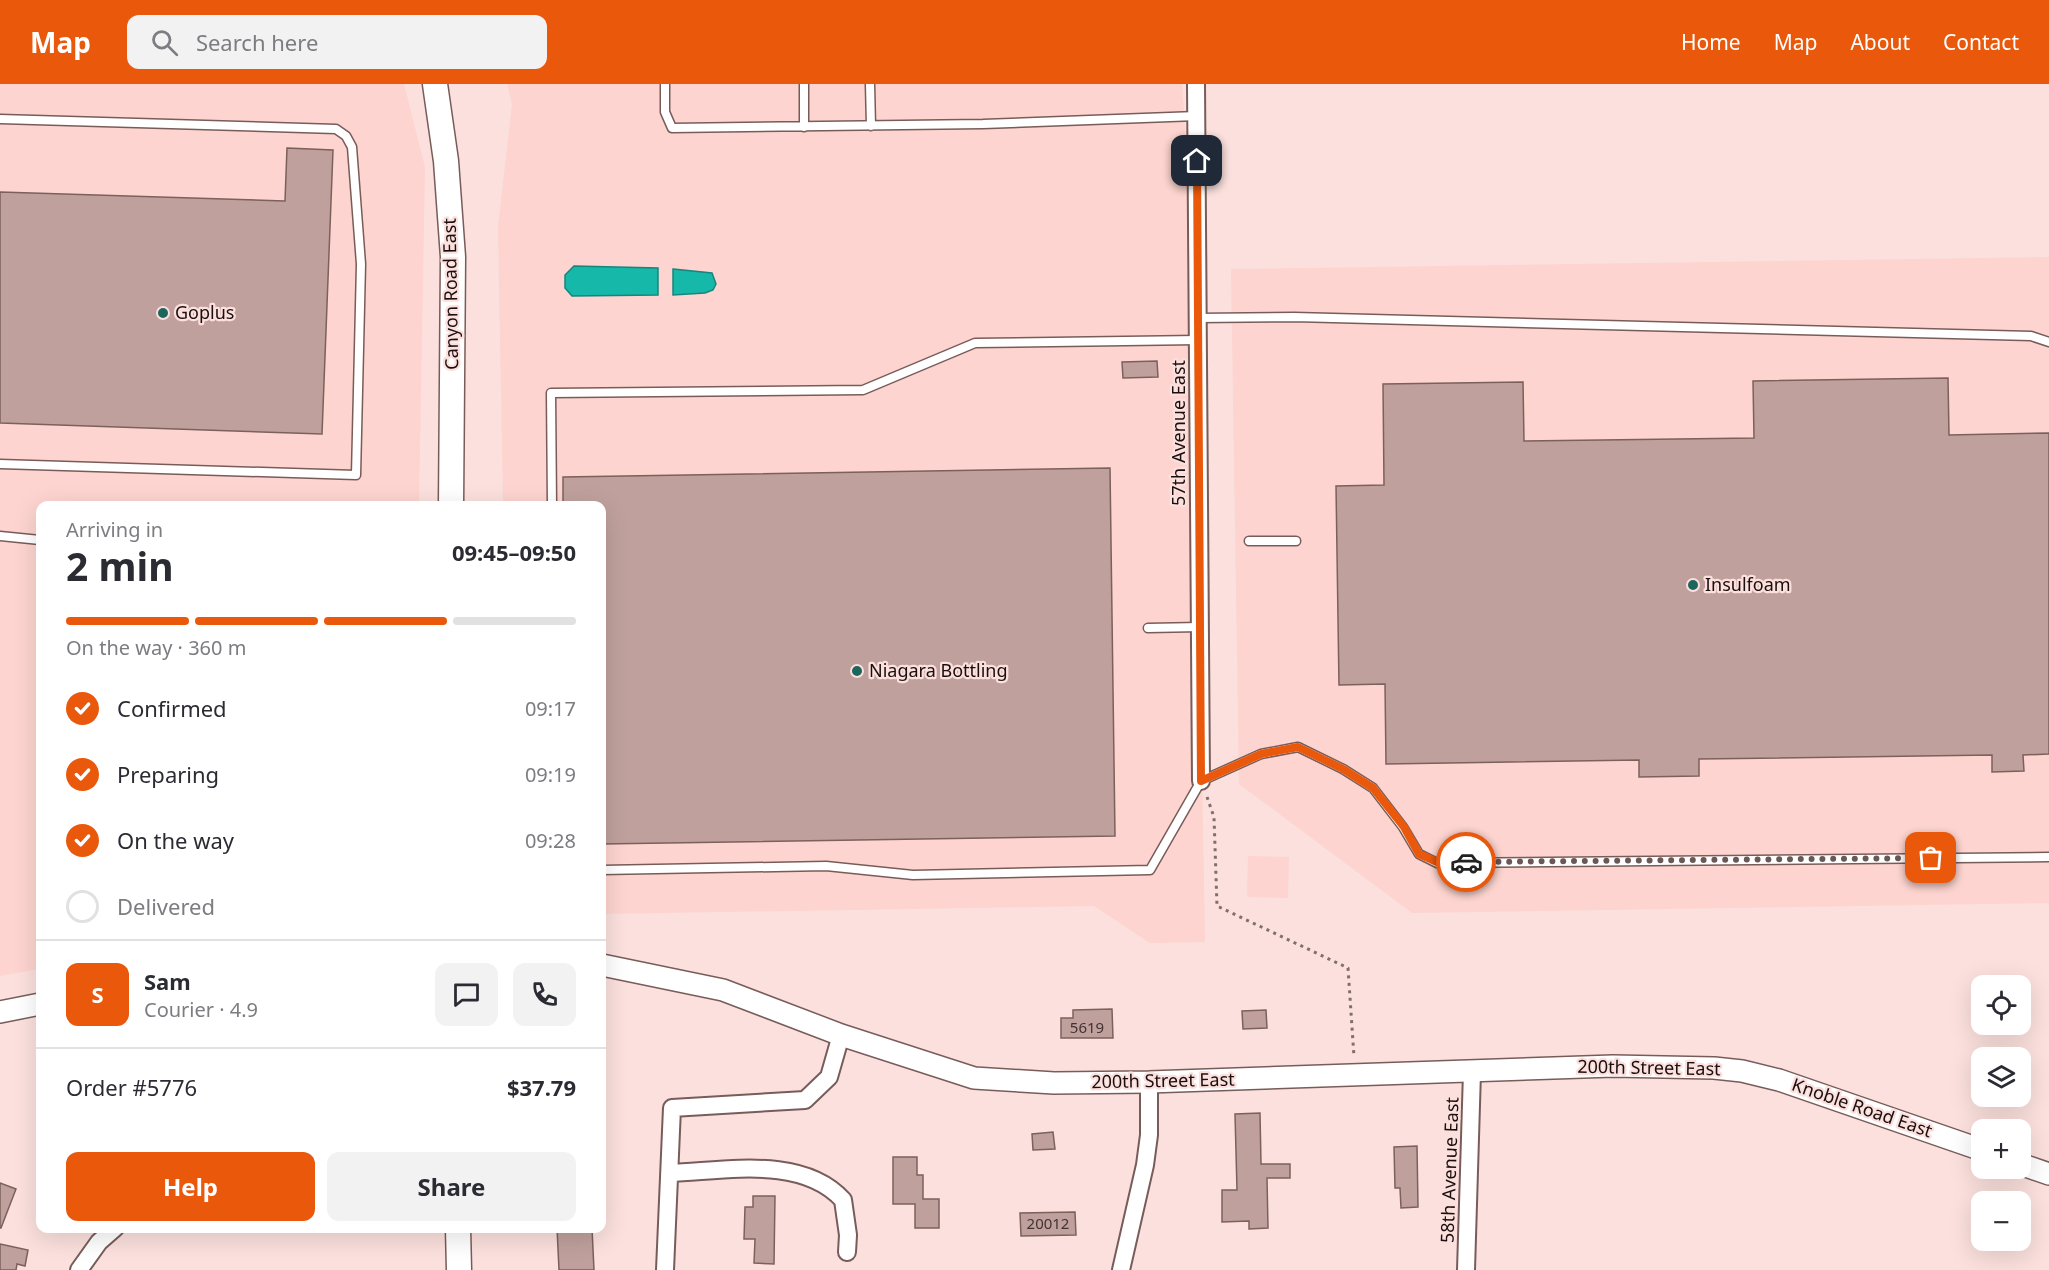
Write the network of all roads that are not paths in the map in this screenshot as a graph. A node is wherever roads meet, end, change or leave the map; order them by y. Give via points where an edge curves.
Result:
1 (435, 84) edge
2 (665, 84) edge
3 (804, 84) edge
4 (870, 84) edge
5 (1196, 84) edge
6 (1197, 116) junction
7 (0, 119) edge
8 (871, 126) junction
9 (804, 127) junction
10 (1198, 318) junction
11 (1198, 340) junction
12 (2049, 342) edge
13 (0, 464) edge
14 (451, 501) edge
15 (552, 501) edge
16 (0, 536) edge
17 (36, 540) edge
18 (1249, 541) dead end
19 (1296, 541) dead end
20 (1200, 627) junction
21 (1148, 628) dead end
22 (1201, 781) junction
23 (2049, 857) edge
24 (606, 870) edge
25 (606, 965) edge
26 (36, 1005) edge
27 (0, 1012) edge
28 (841, 1035) junction
29 (1742, 1071) joint
30 (1472, 1072) junction
31 (1149, 1082) junction
32 (1971, 1146) edge
33 (2031, 1168) edge
34 (670, 1173) junction
35 (2049, 1174) edge
36 (109, 1233) edge
37 (458, 1233) edge
38 (847, 1252) dead end
39 (79, 1270) edge
40 (459, 1270) edge
41 (665, 1270) edge
42 (1121, 1270) edge
43 (1466, 1270) edge

1 - 14 main road, Canyon Road East via 453,257
2 - 9 lane via 665,112 672,128
3 - 9 lane
4 - 8 lane
5 - 6 street, 57th Avenue East
6 - 8 lane
6 - 10 street, 57th Avenue East
7 - 13 lane via 336,129 352,147 361,264 356,475
8 - 9 lane
10 - 11 street, 57th Avenue East
10 - 12 lane via 1294,317 2031,336
11 - 15 lane via 975,343 863,390 551,393
11 - 20 street, 57th Avenue East
16 - 17 lane
18 - 19 lane
20 - 21 lane
20 - 22 street, 57th Avenue East
22 - 23 lane via 1261,754 1298,747 1373,788 1404,827 1419,854 1437,862
22 - 24 lane via 1150,870 913,874 826,866
25 - 28 street, 200th Street East via 723,990
26 - 27 street
28 - 31 street, 200th Street East via 974,1078 1054,1083
28 - 34 street via 829,1077 805,1100 672,1108
29 - 30 street, 200th Street East via 1654,1065
29 - 32 street, Knoble Road East via 1819,1092
30 - 31 street, 200th Street East
30 - 43 street, 58th Avenue East
31 - 42 street via 1145,1165
33 - 35 street
34 - 38 street via 785,1170 810,1176 843,1200
34 - 41 street
36 - 39 street
37 - 40 main road

